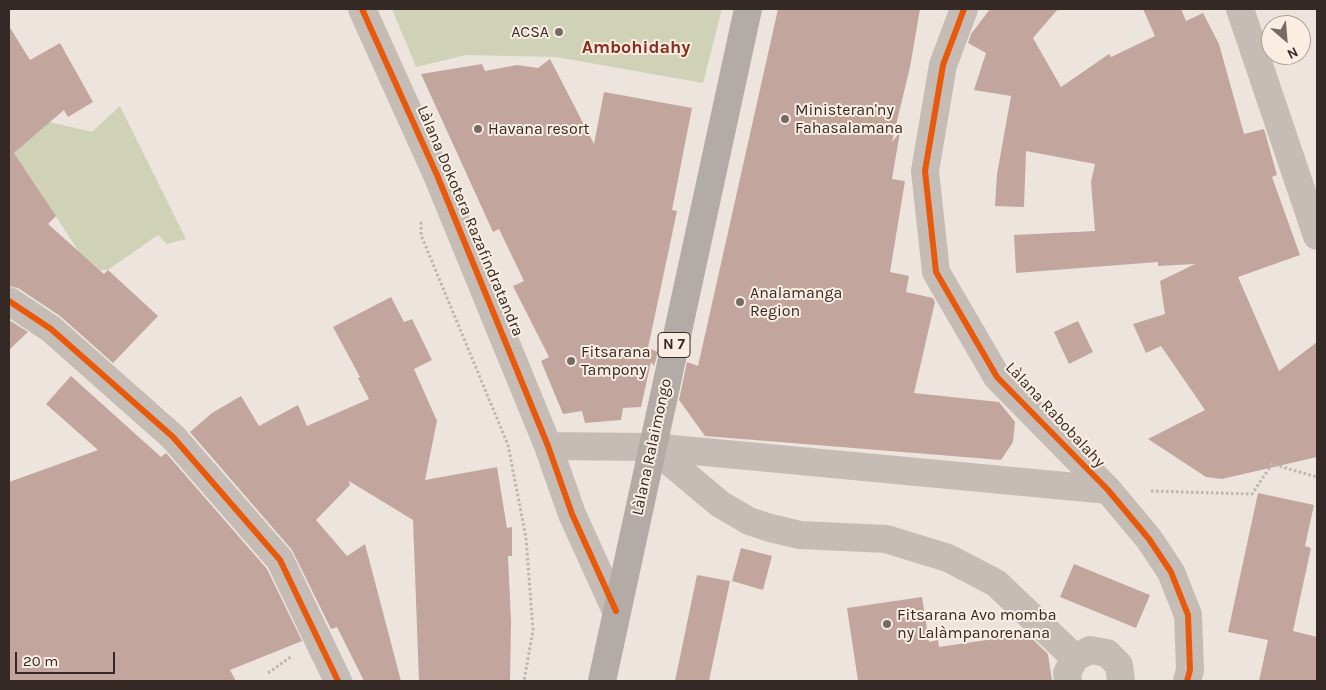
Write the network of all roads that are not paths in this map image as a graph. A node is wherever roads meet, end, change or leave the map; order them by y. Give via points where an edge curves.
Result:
1 (362, 9) edge
2 (748, 9) edge
3 (964, 9) edge
4 (1240, 9) edge
5 (1317, 236) edge
6 (9, 301) edge
7 (548, 446) junction
8 (652, 446) junction
9 (1108, 490) junction
10 (616, 611) junction
11 (1072, 669) edge
12 (338, 681) edge
13 (602, 681) edge
14 (1121, 681) edge
15 (1187, 681) edge

1 - 7 street, Làlana Dokotera Razafindratandra via 437,175
2 - 8 main road, Làlana Ralaimongo / N 7
3 - 9 street, Làlana Rabobalahy via 943,65 925,171 936,272 997,377
4 - 5 street
6 - 12 street via 52,329 173,437 280,560
7 - 8 street
7 - 10 street, Làlana Dokotera Razafindratandra via 572,514
8 - 9 street
8 - 10 main road, Làlana Ralaimongo / N 7
8 - 11 street via 720,504 749,521 800,535 886,539 948,558 996,583
9 - 15 street, Làlana Rabobalahy via 1149,539 1171,572 1188,615 1190,670
10 - 13 main road, Làlana Ralaimongo / N 7
11 - 14 street via 1090,650 1107,653 1119,665

